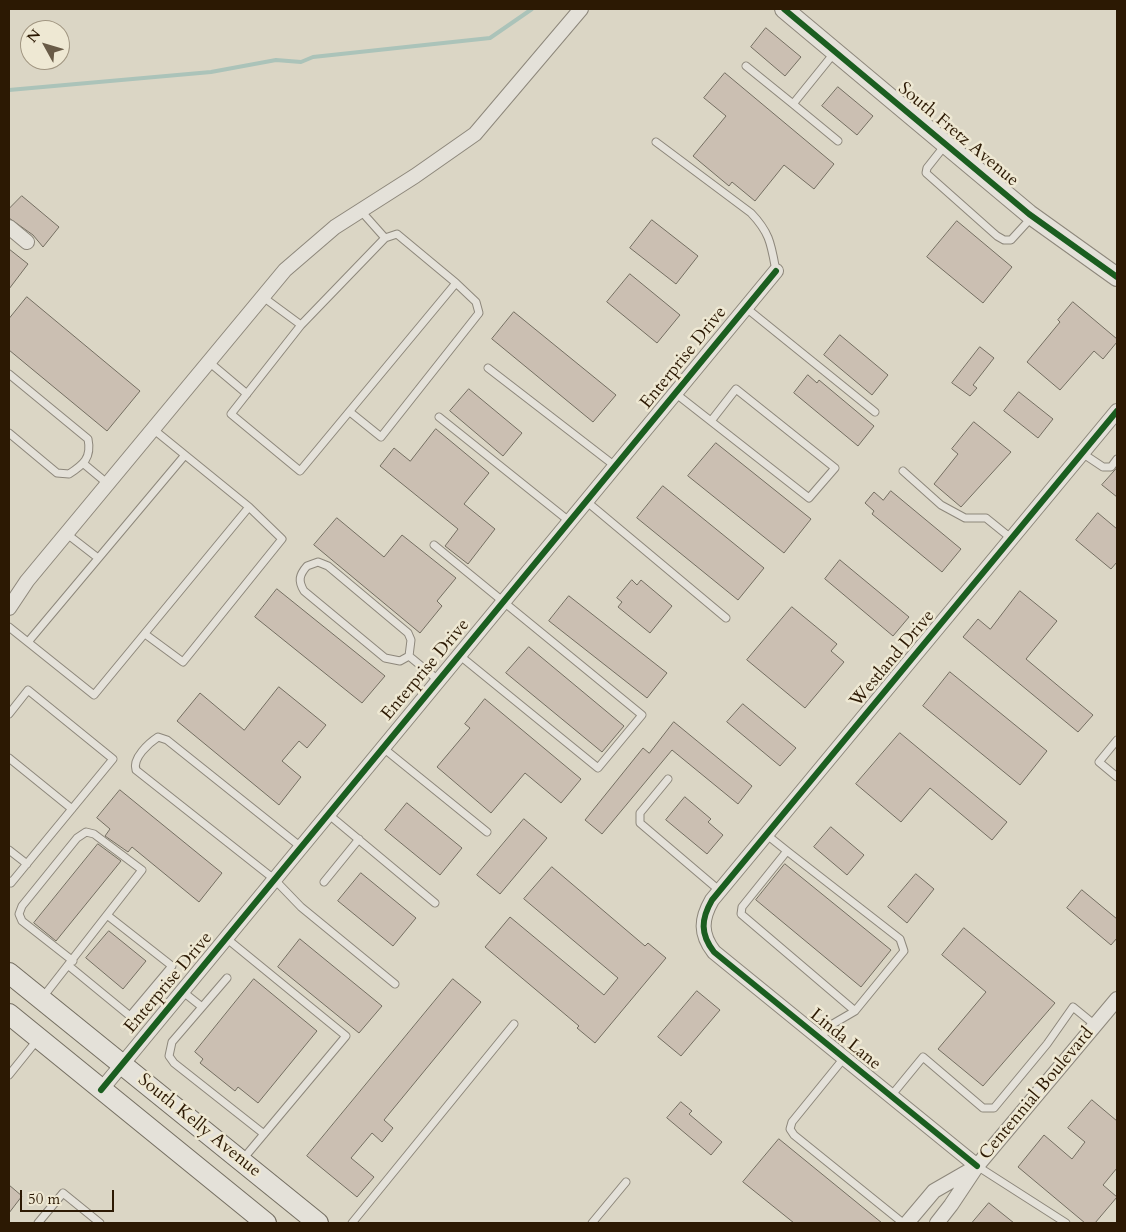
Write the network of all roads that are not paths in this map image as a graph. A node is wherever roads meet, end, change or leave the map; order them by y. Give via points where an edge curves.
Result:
1 (581, 9) edge
2 (784, 9) edge
3 (836, 52) junction
4 (746, 66) dead end
5 (793, 104) junction
6 (838, 140) dead end
7 (656, 142) dead end
8 (946, 144) junction
9 (361, 211) junction
10 (1032, 216) junction
11 (9, 227) edge
12 (385, 238) junction
13 (27, 242) dead end
14 (776, 271) joint
15 (1117, 277) edge
16 (456, 283) junction
17 (263, 297) junction
18 (745, 307) junction
19 (301, 325) junction
20 (208, 362) junction
21 (488, 368) dead end
22 (9, 374) edge
23 (675, 393) junction
24 (247, 394) junction
25 (1117, 411) edge
26 (350, 412) junction
27 (875, 412) dead end
28 (439, 417) dead end
29 (711, 421) junction
30 (153, 430) junction
31 (9, 432) edge
32 (1082, 453) junction
33 (185, 455) junction
34 (1117, 459) edge
35 (84, 464) junction
36 (615, 466) junction
37 (903, 471) dead end
38 (108, 484) junction
39 (586, 501) junction
40 (249, 507) junction
41 (568, 521) junction
42 (67, 534) junction
43 (1012, 539) junction
44 (434, 545) dead end
45 (98, 558) junction
46 (503, 602) junction
47 (9, 608) edge
48 (726, 618) dead end
49 (9, 627) edge
50 (144, 634) junction
51 (28, 642) junction
52 (459, 655) junction
53 (408, 656) junction
54 (438, 680) junction
55 (9, 714) edge
56 (1117, 740) edge
57 (382, 747) junction
58 (9, 758) edge
59 (1117, 777) edge
60 (668, 779) dead end
61 (72, 809) junction
62 (328, 813) junction
63 (487, 832) dead end
64 (767, 835) junction
65 (359, 839) junction
66 (301, 846) junction
67 (9, 850) edge
68 (787, 851) junction
69 (27, 864) junction
70 (274, 879) junction
71 (9, 881) edge
72 (324, 882) dead end
73 (720, 891) junction
74 (435, 903) dead end
75 (107, 915) junction
76 (703, 931) joint
77 (226, 938) junction
78 (71, 963) junction
79 (9, 973) edge
80 (227, 978) dead end
81 (395, 984) dead end
82 (181, 991) junction
83 (1117, 999) edge
84 (41, 1000) junction
85 (202, 1007) junction
86 (854, 1011) junction
87 (9, 1014) edge
88 (514, 1024) dead end
89 (1095, 1025) junction
90 (38, 1038) junction
91 (820, 1038) junction
92 (844, 1058) junction
93 (122, 1064) junction
94 (9, 1074) edge
95 (101, 1090) junction
96 (891, 1096) junction
97 (264, 1134) junction
98 (242, 1160) junction
99 (976, 1166) junction
100 (626, 1182) dead end
101 (38, 1223) edge
102 (100, 1223) edge
103 (266, 1223) edge
104 (318, 1223) edge
105 (352, 1223) edge
106 (592, 1223) edge
107 (903, 1223) edge
108 (907, 1223) edge
109 (937, 1223) edge
110 (1066, 1223) edge

1 - 9 street via 475,134
2 - 3 street, South Fretz Avenue
3 - 5 lane
3 - 8 street, South Fretz Avenue
4 - 5 lane
5 - 6 lane
7 - 14 lane via 764,227
8 - 10 street, South Fretz Avenue
8 - 10 lane via 926,168 926,173 997,236 1011,240
9 - 12 lane
9 - 17 street via 312,245 285,270
10 - 15 street, South Fretz Avenue
11 - 13 street
12 - 16 lane via 397,234
12 - 19 lane
14 - 18 street, Enterprise Drive
16 - 26 lane
16 - 26 lane via 476,302 479,313 382,437
17 - 19 lane
17 - 20 street
18 - 23 street, Enterprise Drive
18 - 27 lane
19 - 24 lane
20 - 24 lane
20 - 30 street
21 - 36 lane
22 - 35 lane via 88,439 90,451
23 - 29 lane
23 - 36 street, Enterprise Drive
24 - 26 lane via 231,414 300,472
25 - 32 street, Westland Drive
28 - 41 lane
29 - 29 lane via 809,498 835,468 736,389
30 - 33 lane
30 - 38 street
31 - 35 lane via 57,473 69,474
32 - 34 lane via 1103,467 1111,467
32 - 43 street, Westland Drive
33 - 40 lane
33 - 45 lane
35 - 38 lane
36 - 39 street, Enterprise Drive
37 - 43 lane via 941,505 965,518 986,518
38 - 42 street
39 - 41 street, Enterprise Drive
39 - 48 lane
40 - 50 lane
40 - 50 lane via 282,539 183,662
41 - 46 street, Enterprise Drive
42 - 45 lane
42 - 47 street
43 - 64 street, Westland Drive
44 - 46 lane
45 - 51 lane
46 - 52 street, Enterprise Drive
46 - 52 lane via 642,715 598,768
49 - 51 lane
50 - 51 lane via 94,695
52 - 54 street, Enterprise Drive
53 - 53 lane via 400,661 385,658 304,592 300,578 307,566 318,562 328,566 408,633 411,648
53 - 54 lane
54 - 57 street, Enterprise Drive
55 - 61 lane via 28,690 113,759
56 - 59 lane via 1099,762
57 - 62 street, Enterprise Drive
57 - 63 lane
58 - 61 lane
60 - 73 lane via 640,813 638,820
61 - 69 lane
62 - 65 lane
62 - 66 street, Enterprise Drive
64 - 68 lane
64 - 73 street, Westland Drive
65 - 72 lane
65 - 74 lane
66 - 70 street, Enterprise Drive
66 - 70 lane via 167,740 158,737 151,741 137,759 136,770
67 - 69 lane
68 - 86 lane via 742,907 741,914
68 - 86 lane via 900,939 904,951
69 - 71 lane via 11,883
70 - 77 street, Enterprise Drive
70 - 81 lane via 301,907
73 - 76 street, Westland Drive via 706,910
75 - 78 lane
75 - 78 lane via 172,966 130,1016
75 - 78 lane via 142,870 94,834 86,832 77,838 40,883 19,914 22,921
76 - 91 street, Linda Lane via 714,952
77 - 82 street, Enterprise Drive
77 - 97 lane via 346,1036
78 - 84 lane
79 - 84 main road, South Kelly Avenue
80 - 85 lane
82 - 85 lane
82 - 93 street, Enterprise Drive
83 - 89 street, Centennial Boulevard
84 - 93 main road, South Kelly Avenue
85 - 97 lane via 172,1042 169,1056
86 - 91 lane via 831,1026
87 - 90 main road, South Kelly Avenue
88 - 105 lane
89 - 96 lane via 1073,1008 994,1108 983,1108 923,1057
89 - 99 street, Centennial Boulevard
90 - 94 lane
90 - 95 main road, South Kelly Avenue
91 - 92 street, Linda Lane
92 - 96 street, Linda Lane
92 - 107 lane via 792,1122 790,1129
93 - 95 street, Enterprise Drive
93 - 98 main road, South Kelly Avenue
95 - 103 main road, South Kelly Avenue
96 - 99 street, Linda Lane
97 - 98 lane
98 - 104 main road, South Kelly Avenue
99 - 108 street, Centennial Boulevard via 934,1191
99 - 109 street, Centennial Boulevard via 952,1206
99 - 110 lane
100 - 106 lane
101 - 102 lane via 62,1193

